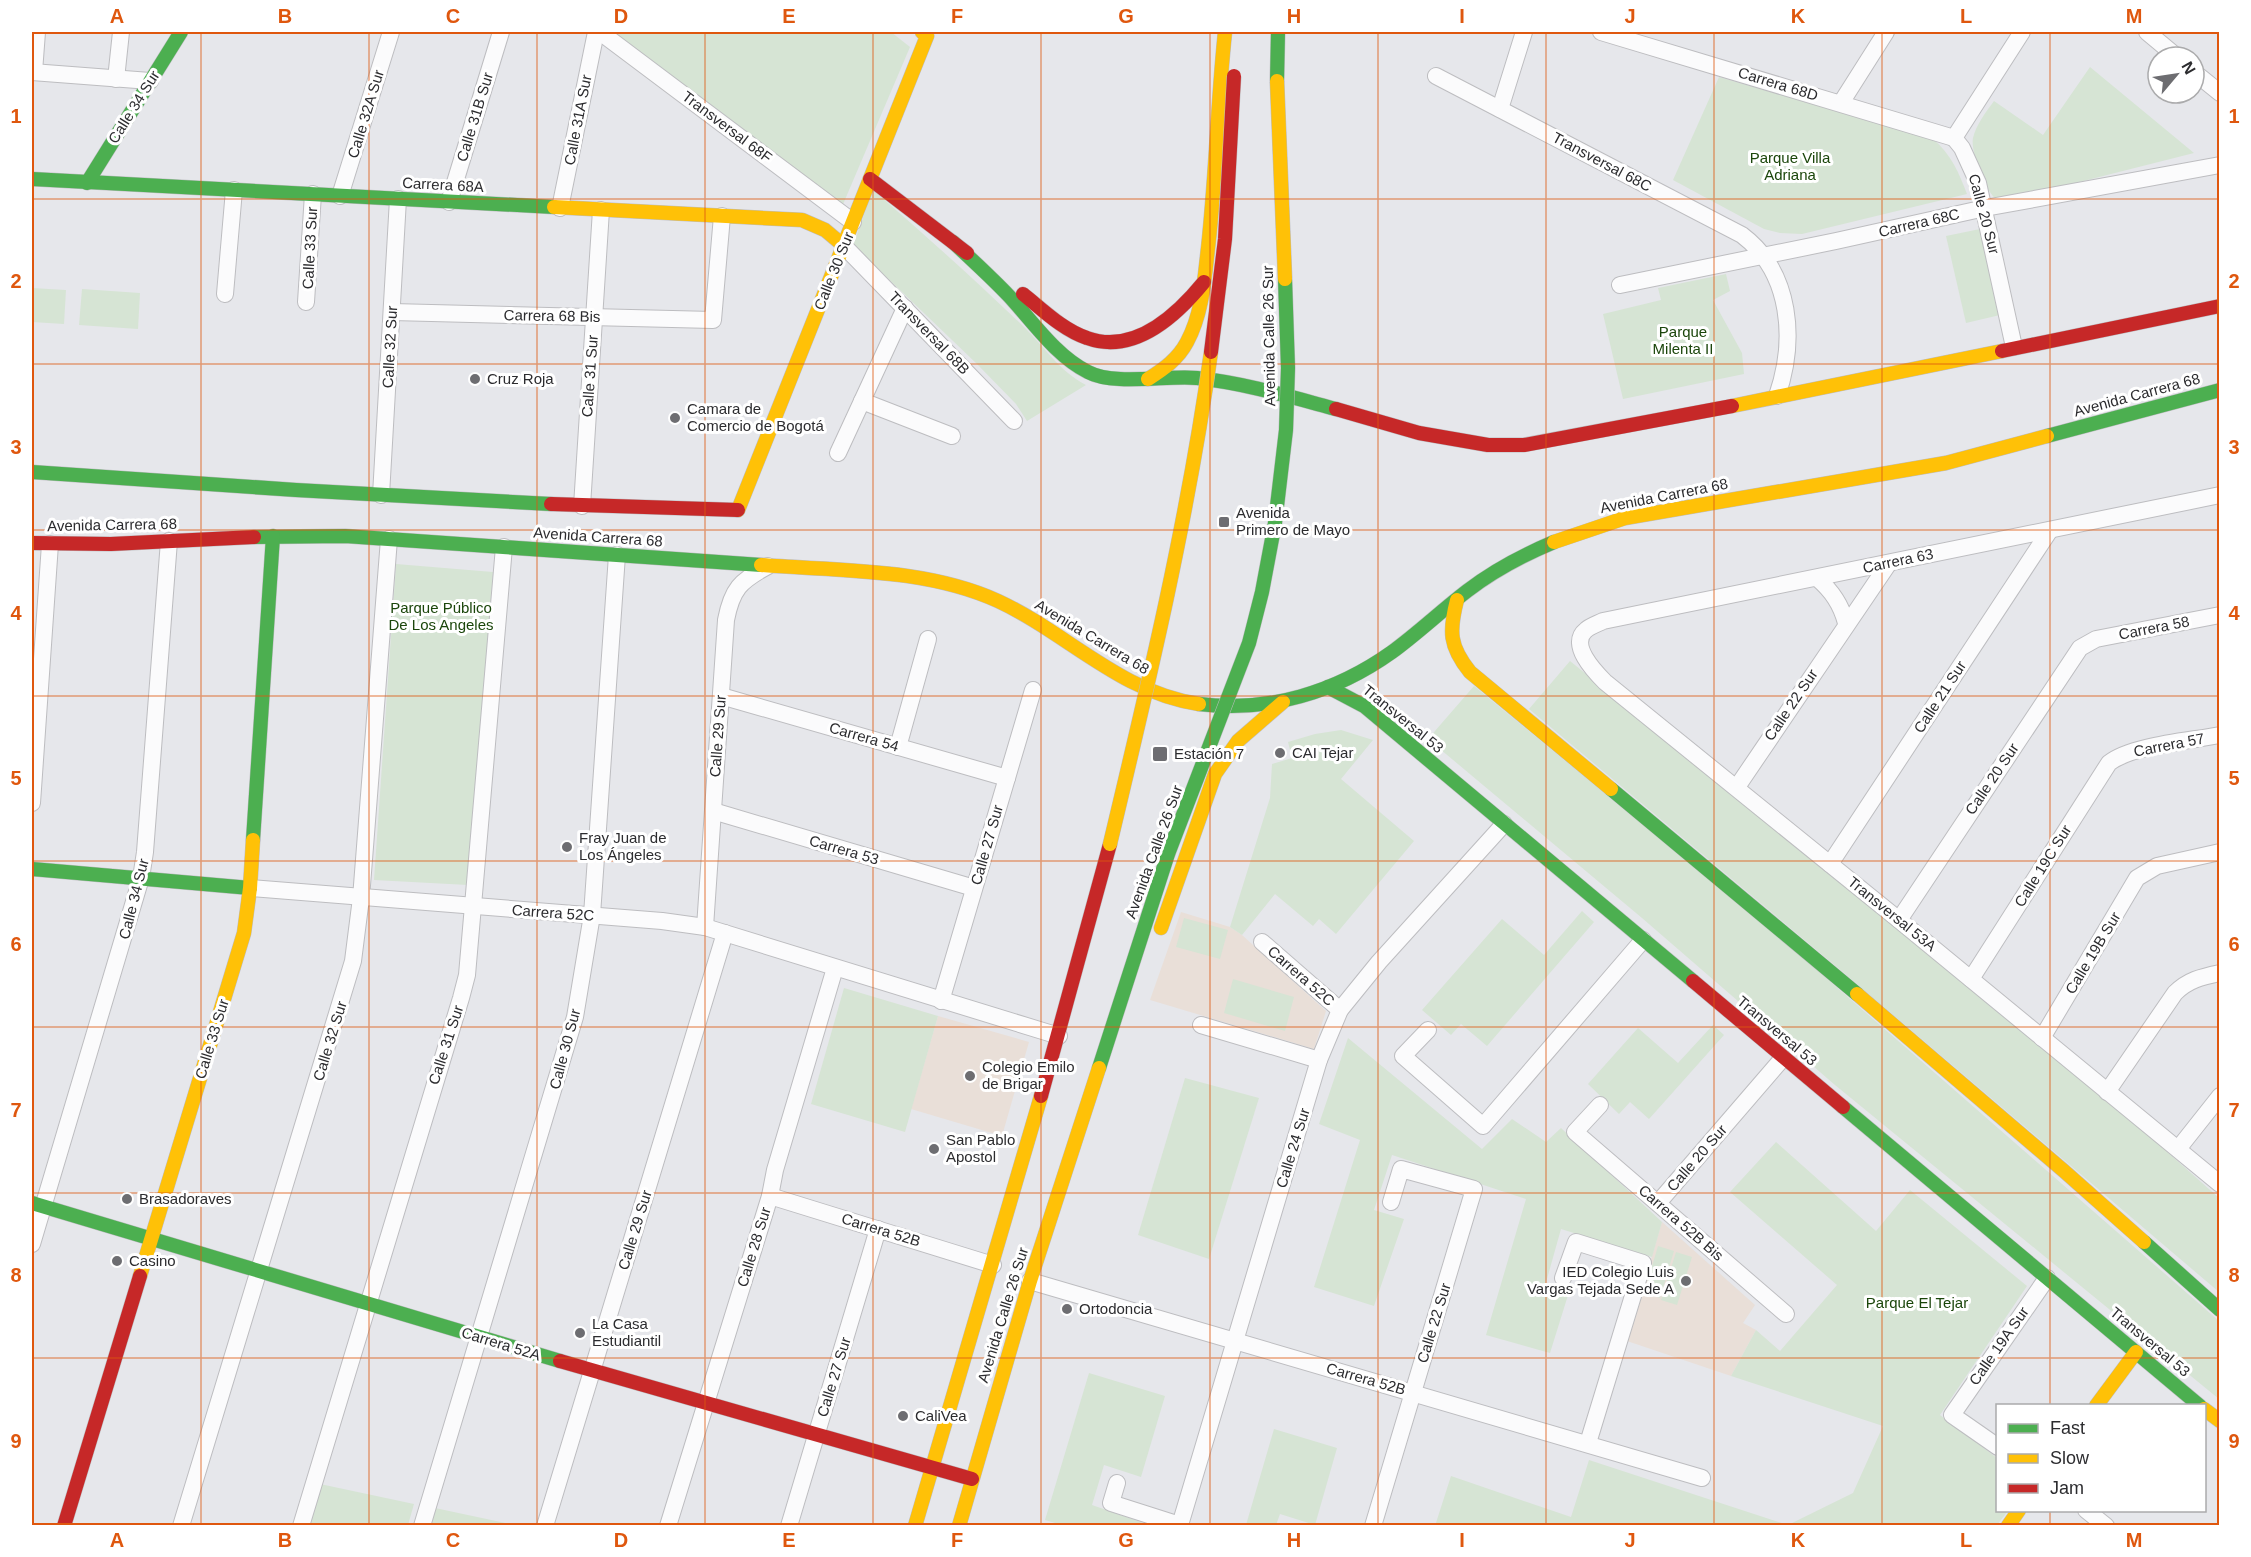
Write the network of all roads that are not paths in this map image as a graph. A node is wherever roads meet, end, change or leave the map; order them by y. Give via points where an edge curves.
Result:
1 (38, 32) edge
2 (121, 32) edge
3 (182, 32) edge
4 (391, 32) edge
5 (501, 32) edge
6 (598, 32) edge
7 (1225, 32) edge
8 (1235, 32) edge
9 (1278, 32) edge
10 (1524, 32) edge
11 (1601, 32) edge
12 (1886, 32) edge
13 (2022, 32) edge
14 (2146, 32) edge
15 (926, 33) edge
16 (2162, 45) edge
17 (33, 72) edge
18 (1436, 76) dead end
19 (116, 79) junction
20 (150, 81) junction
21 (2206, 82) edge
22 (2220, 93) edge
23 (1840, 103) junction
24 (1500, 109) junction
25 (1954, 138) junction
26 (2220, 165) edge
27 (870, 179) junction
28 (32, 180) edge
29 (87, 183) junction
30 (234, 190) junction
31 (313, 194) junction
32 (340, 196) junction
33 (398, 199) junction
34 (449, 202) junction
35 (560, 208) junction
36 (1985, 208) junction
37 (601, 210) junction
38 (722, 216) junction
39 (853, 222) junction
40 (953, 242) junction
41 (844, 246) junction
42 (1763, 256) junction
43 (1204, 282) junction
44 (1620, 285) dead end
45 (225, 294) dead end
46 (306, 303) dead end
47 (2220, 306) edge
48 (905, 308) junction
49 (392, 312) junction
50 (594, 317) junction
51 (2014, 347) junction
52 (1148, 379) junction
53 (2220, 390) edge
54 (1777, 396) junction
55 (862, 401) junction
56 (1014, 421) dead end
57 (952, 436) dead end
58 (838, 453) dead end
59 (32, 472) edge
60 (381, 495) junction
61 (2220, 495) edge
62 (582, 506) junction
63 (738, 510) joint
64 (2050, 530) junction
65 (273, 536) junction
66 (389, 539) junction
67 (169, 541) junction
68 (32, 543) edge
69 (50, 544) junction
70 (504, 547) junction
71 (617, 555) junction
72 (1889, 563) junction
73 (770, 566) junction
74 (1817, 578) junction
75 (1457, 600) junction
76 (2220, 615) edge
77 (1846, 623) junction
78 (37, 634) edge
79 (1581, 636) joint
80 (928, 639) dead end
81 (2088, 642) joint
82 (1328, 687) junction
83 (1033, 690) dead end
84 (721, 696) junction
85 (1285, 701) junction
86 (2220, 735) edge
87 (897, 747) junction
88 (33, 748) edge
89 (2119, 756) joint
90 (1006, 778) junction
91 (1737, 787) junction
92 (32, 802) edge
93 (713, 812) junction
94 (1504, 824) junction
95 (2220, 852) edge
96 (1830, 864) junction
97 (32, 869) edge
98 (141, 878) junction
99 (250, 888) junction
100 (974, 888) junction
101 (361, 898) junction
102 (474, 907) junction
103 (592, 915) junction
104 (1899, 920) junction
105 (705, 927) junction
106 (725, 933) junction
107 (1157, 938) dead end
108 (1643, 940) junction
109 (1262, 942) dead end
110 (1149, 958) dead end
111 (836, 968) junction
112 (2220, 974) edge
113 (1971, 980) junction
114 (941, 1001) junction
115 (1340, 1010) junction
116 (1201, 1025) dead end
117 (1428, 1030) dead end
118 (1059, 1036) junction
119 (2042, 1038) junction
120 (1783, 1058) junction
121 (1319, 1060) junction
122 (2107, 1092) junction
123 (2220, 1096) edge
124 (1600, 1104) dead end
125 (1076, 1133) junction
126 (2178, 1149) junction
127 (2220, 1184) edge
128 (770, 1196) junction
129 (1391, 1202) dead end
130 (1658, 1203) junction
131 (37, 1204) edge
132 (878, 1229) junction
133 (151, 1239) junction
134 (32, 1244) edge
135 (993, 1265) junction
136 (258, 1271) junction
137 (1563, 1278) dead end
138 (2047, 1278) junction
139 (1030, 1281) junction
140 (367, 1304) junction
141 (2220, 1310) edge
142 (1786, 1314) dead end
143 (479, 1337) junction
144 (1235, 1340) junction
145 (2136, 1353) junction
146 (592, 1371) junction
147 (1413, 1392) junction
148 (705, 1404) junction
149 (2098, 1404) edge
150 (2198, 1404) edge
151 (2206, 1410) edge
152 (2220, 1421) edge
153 (816, 1436) junction
154 (1588, 1443) junction
155 (1996, 1446) edge
156 (933, 1468) junction
157 (1702, 1478) dead end
158 (972, 1479) junction
159 (1117, 1483) dead end
160 (2018, 1512) edge
161 (2088, 1512) edge
162 (1180, 1525) edge
163 (64, 1526) edge
164 (181, 1526) edge
165 (301, 1526) edge
166 (422, 1526) edge
167 (545, 1526) edge
168 (668, 1526) edge
169 (789, 1526) edge
170 (915, 1526) edge
171 (959, 1526) edge
172 (1373, 1526) edge
173 (2008, 1526) edge
174 (2106, 1526) edge

1 - 17 street
2 - 19 street
3 - 20 main road, Calle 34 Sur
4 - 32 street, Calle 32A Sur
5 - 34 street, Calle 31B Sur
6 - 35 street, Calle 31A Sur
6 - 39 street, Transversal 68F
7 - 43 main road
8 - 118 main road, Avenida Calle 26 Sur, bridge via 1224,240 1196,451 1177,554 1110,843
9 - 125 main road, Avenida Calle 26 Sur, bridge via 1288,368 1285,440 1275,523 1249,643 1168,854
10 - 24 street
11 - 23 street, Carrera 68D
12 - 23 street
13 - 25 street
14 - 16 street
15 - 27 main road, Calle 30 Sur
17 - 19 street
18 - 24 street, Transversal 68C
19 - 20 street
20 - 29 main road, Calle 34 Sur
21 - 22 street
23 - 25 street, Carrera 68D
24 - 42 street, Transversal 68C via 1742,235
25 - 36 street, Calle 20 Sur via 1972,169
26 - 36 street, Carrera 68C
27 - 39 main road, Calle 30 Sur
27 - 40 main road
28 - 29 main road, Carrera 68A
29 - 30 main road, Carrera 68A
30 - 31 main road, Carrera 68A
30 - 45 street
31 - 32 main road, Carrera 68A
31 - 46 street, Calle 33 Sur
32 - 33 main road, Carrera 68A
33 - 34 main road, Carrera 68A
33 - 49 street, Calle 32 Sur
34 - 35 main road, Carrera 68A
35 - 37 main road, Carrera 68A
36 - 42 street, Carrera 68C
36 - 51 street, Calle 20 Sur
37 - 38 main road, Carrera 68A
37 - 50 street, Calle 31 Sur
38 - 41 main road, Carrera 68A via 802,220 827,230
38 - 50 street, Carrera 68 Bis via 712,320
39 - 41 main road, Calle 30 Sur
40 - 43 main road via 1063,324 1085,337 1105,342 1128,339 1159,324 1184,307
40 - 52 main road via 1070,360 1089,373 1108,378
41 - 48 street, Transversal 68B
41 - 63 main road, Calle 30 Sur
42 - 44 street, Carrera 68C
42 - 54 street via 1780,290 1789,334 1788,356
43 - 52 main road via 1195,323 1184,349
47 - 51 main road
48 - 55 street
48 - 56 street, Transversal 68B
49 - 50 street, Carrera 68 Bis
49 - 60 street, Calle 32 Sur
50 - 62 street, Calle 31 Sur
51 - 54 main road
52 - 54 main road via 1196,378 1226,383 1419,433 1488,445 1524,445
53 - 75 main road, Avenida Carrera 68 via 1946,463 1625,518 1544,545 1511,562
55 - 57 street
55 - 58 street
59 - 60 main road, Avenida Carrera 68
60 - 62 main road, Avenida Carrera 68
61 - 64 street, Carrera 63
62 - 63 main road, Avenida Carrera 68
64 - 72 street, Carrera 63
64 - 96 street, Calle 21 Sur
65 - 66 main road, Avenida Carrera 68
65 - 67 main road, Avenida Carrera 68
65 - 99 main road, Calle 33 Sur
66 - 70 main road, Avenida Carrera 68
66 - 101 street, Calle 32 Sur
67 - 69 main road, Avenida Carrera 68
67 - 98 street, Calle 34 Sur
68 - 69 main road, Avenida Carrera 68
69 - 78 street
70 - 71 main road, Avenida Carrera 68
70 - 102 street, Calle 31 Sur
71 - 73 main road, Avenida Carrera 68
71 - 103 street, Calle 30 Sur
72 - 74 street, Carrera 63
72 - 77 street, Calle 22 Sur
73 - 84 street, Calle 29 Sur via 741,583 730,603
73 - 85 main road, Avenida Carrera 68 via 895,575 961,588 1000,602 1131,682 1161,694 1185,702 1237,708
74 - 77 street via 1836,597
74 - 79 street, Carrera 63 via 1603,621
75 - 82 main road, Avenida Carrera 68 via 1393,652
75 - 141 main road via 1451,639 1458,658 1470,672 2048,1157
76 - 81 street, Carrera 58
77 - 91 street, Calle 22 Sur
78 - 88 street
79 - 91 street, Transversal 53A via 1583,654 1605,682
80 - 87 street
81 - 104 street, Calle 20 Sur via 2074,656
82 - 85 main road, Avenida Carrera 68
82 - 94 main road, Transversal 53 via 1364,706
83 - 90 street, Calle 27 Sur
84 - 87 street, Carrera 54
84 - 93 street, Calle 29 Sur
85 - 107 main road via 1238,741 1215,774
86 - 89 street, Carrera 57
87 - 90 street, Carrera 54
88 - 92 street
89 - 113 street, Calle 19C Sur via 2100,775
90 - 100 street, Calle 27 Sur
91 - 96 street, Transversal 53A
93 - 100 street, Carrera 53
93 - 105 street, Calle 29 Sur
94 - 108 main road, Transversal 53
94 - 115 street, Calle 24 Sur
95 - 119 street, Calle 19B Sur via 2157,866 2137,878
96 - 104 street, Transversal 53A
97 - 98 main road, Carrera 52C
98 - 99 main road, Carrera 52C
98 - 131 street, Calle 34 Sur
99 - 101 street, Carrera 52C
99 - 133 main road, Calle 33 Sur via 244,933
100 - 114 street, Calle 27 Sur
101 - 102 street, Carrera 52C
101 - 136 street, Calle 32 Sur via 353,961
102 - 103 street, Carrera 52C
102 - 140 street, Calle 31 Sur via 461,998
103 - 105 street, Carrera 52C
103 - 143 street, Calle 30 Sur via 569,1041
104 - 113 street, Transversal 53A
105 - 106 street, Carrera 52C
106 - 111 street, Carrera 52C
106 - 146 street, Calle 29 Sur
108 - 117 street via 1483,1126 1403,1056
108 - 120 main road, Transversal 53
109 - 115 street, Carrera 52C
110 - 125 main road
111 - 114 street, Carrera 52C
111 - 128 street, Calle 28 Sur
112 - 122 street via 2196,978 2175,993
113 - 119 street, Transversal 53A
114 - 118 street, Carrera 52C
115 - 121 street, Calle 24 Sur
116 - 121 street
118 - 135 main road, Avenida Calle 26 Sur
119 - 122 street, Transversal 53A
120 - 130 street, Calle 20 Sur
120 - 138 main road, Transversal 53
121 - 144 street, Calle 24 Sur
122 - 126 street, Transversal 53A
123 - 126 street
124 - 130 street, Carrera 52B Bis via 1575,1132
125 - 139 main road, Avenida Calle 26 Sur
126 - 127 street, Transversal 53A
128 - 132 street, Carrera 52B
128 - 148 street, Calle 28 Sur
129 - 147 street, Calle 22 Sur via 1401,1169 1474,1189
130 - 142 street, Carrera 52B Bis
131 - 133 main road, Carrera 52A
131 - 134 street, Calle 34 Sur
132 - 135 street, Carrera 52B
132 - 153 street, Calle 27 Sur
133 - 136 main road, Carrera 52A
133 - 163 main road, Calle 33 Sur
135 - 156 main road, Avenida Calle 26 Sur
136 - 140 main road, Carrera 52A
136 - 164 street, Calle 32 Sur
137 - 154 street via 1576,1242 1643,1263
138 - 145 main road, Transversal 53
138 - 155 street, Calle 19A Sur via 1952,1415
139 - 144 street, Carrera 52B
139 - 158 main road, Avenida Calle 26 Sur
140 - 143 main road, Carrera 52A
140 - 165 street, Calle 31 Sur
143 - 146 main road, Carrera 52A
143 - 166 street, Calle 30 Sur
144 - 147 street, Carrera 52B
144 - 162 street, Calle 24 Sur
145 - 149 main road
145 - 150 main road, Transversal 53
146 - 148 main road, Carrera 52A
146 - 167 street, Calle 29 Sur
147 - 154 street, Carrera 52B
147 - 172 street, Calle 22 Sur
148 - 153 main road, Carrera 52A
148 - 168 street, Calle 28 Sur
151 - 152 main road
153 - 156 main road, Carrera 52A
153 - 169 street, Calle 27 Sur
154 - 157 street, Carrera 52B
156 - 158 main road, Carrera 52A
156 - 170 main road, Avenida Calle 26 Sur
158 - 171 main road, Avenida Calle 26 Sur
159 - 162 street via 1111,1503
160 - 173 main road
161 - 174 street

